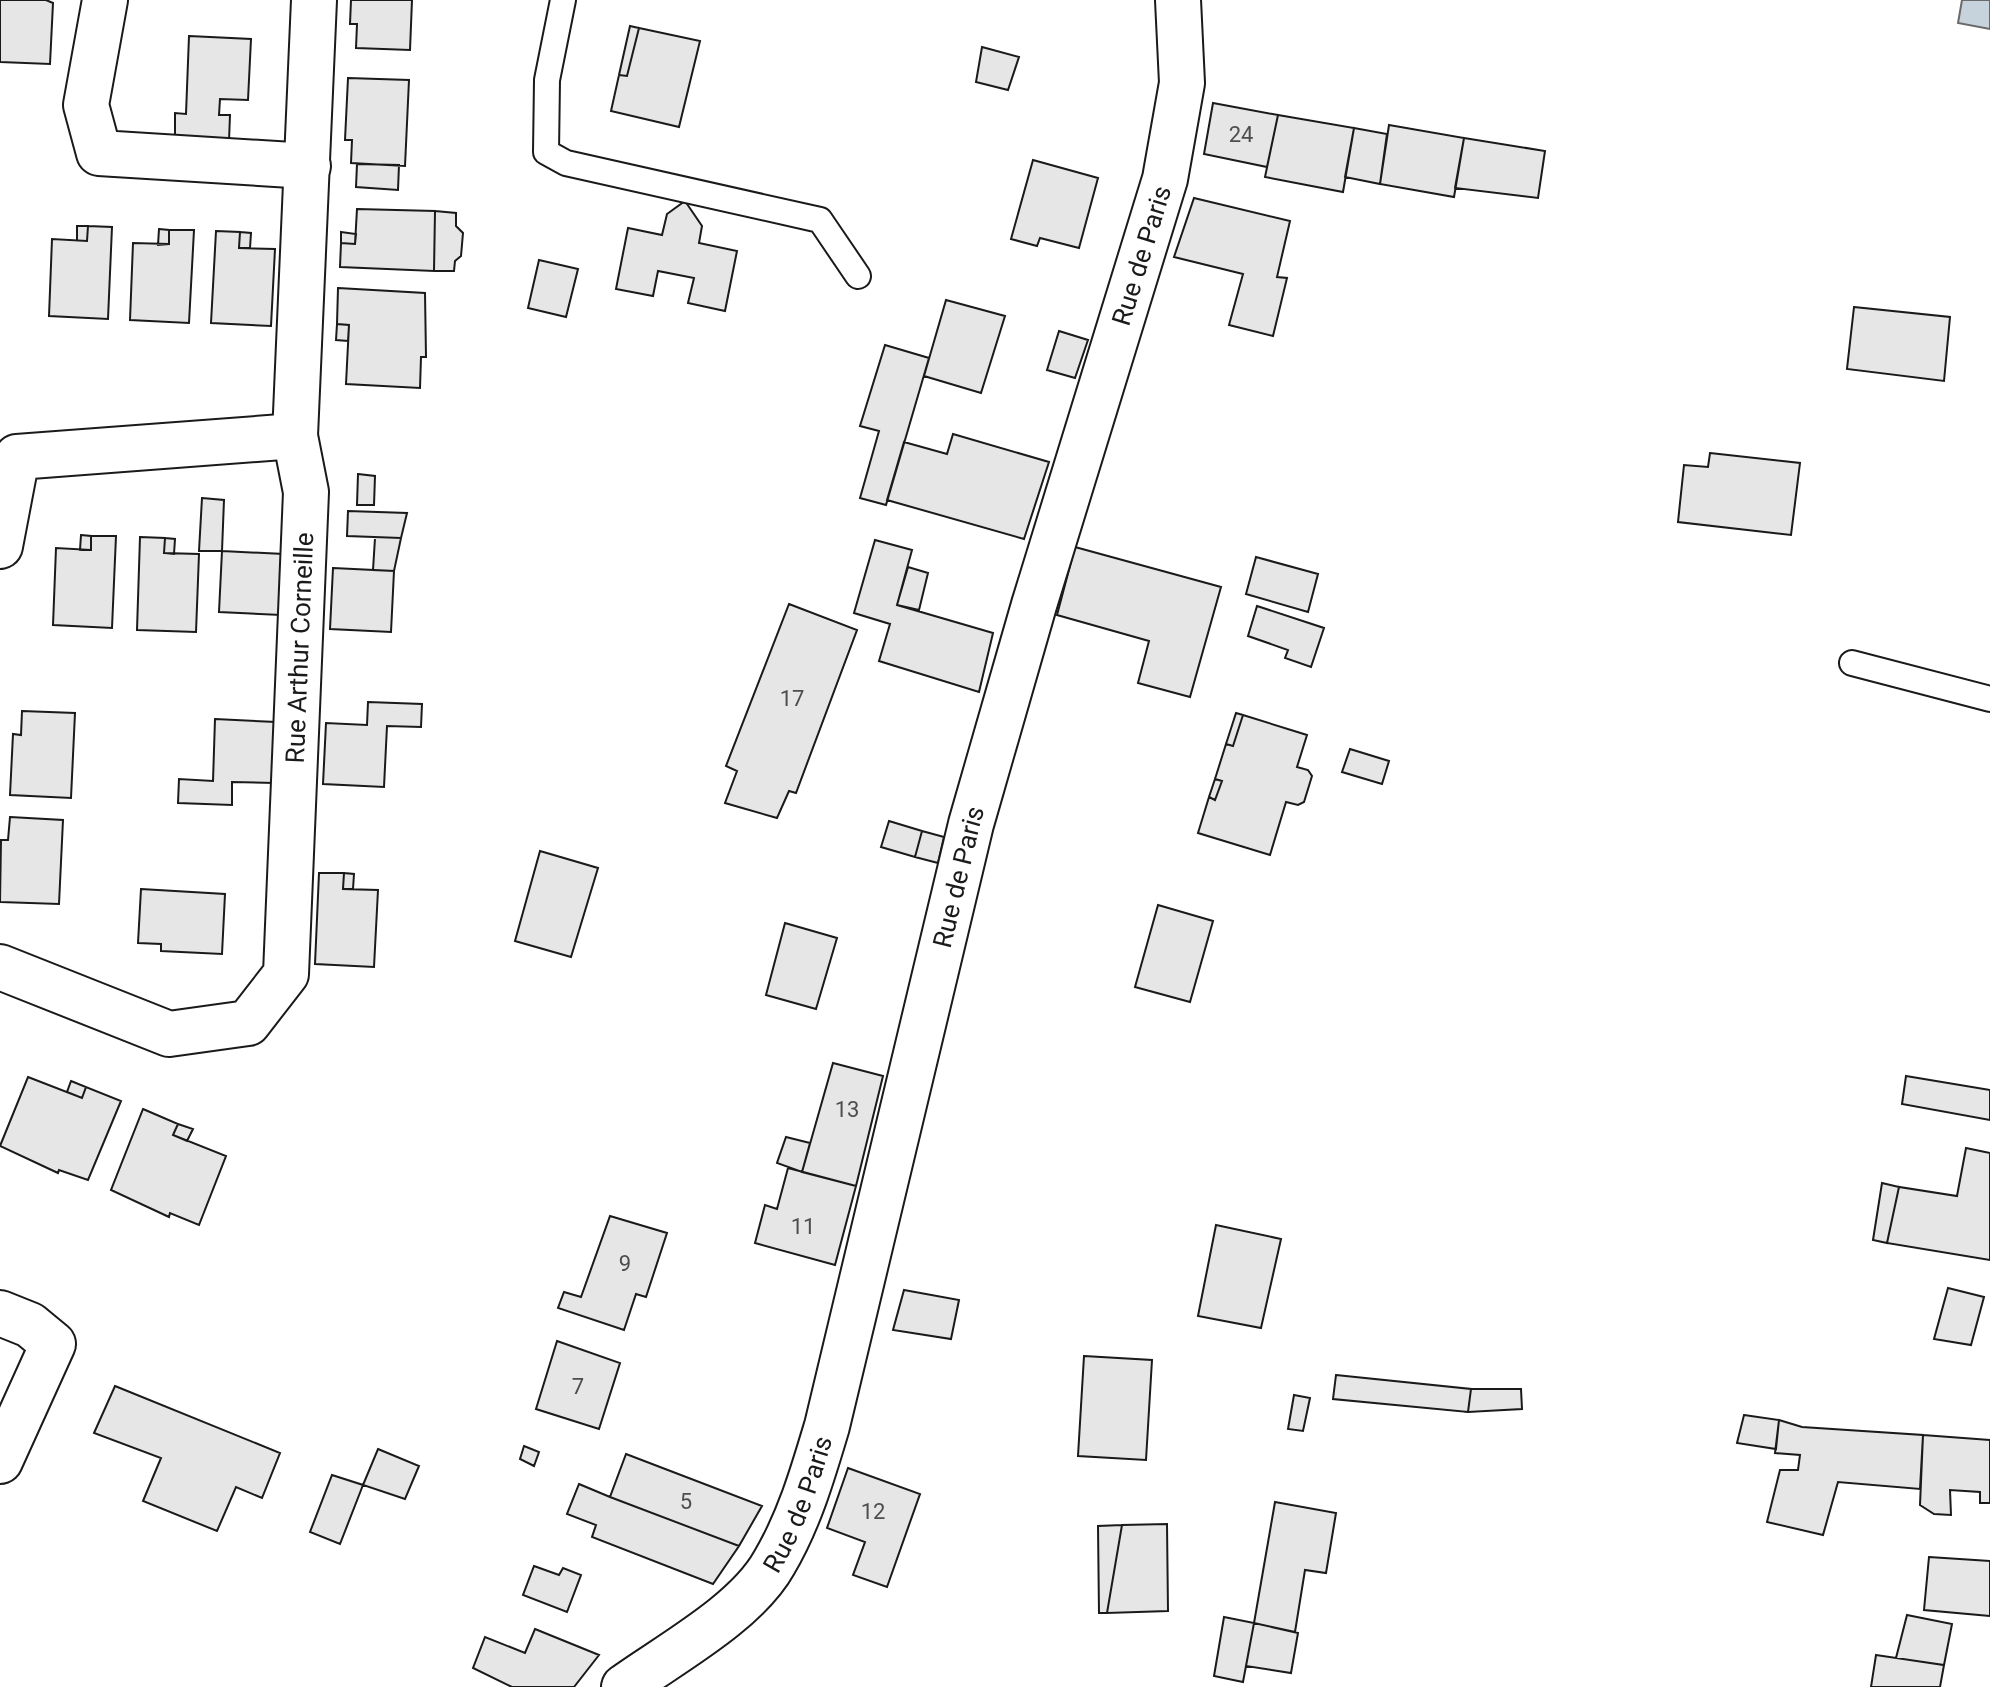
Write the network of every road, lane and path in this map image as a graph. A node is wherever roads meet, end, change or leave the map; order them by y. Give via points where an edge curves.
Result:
1 (105, 0) edge
2 (314, 0) edge
3 (563, 0) edge
4 (1178, 0) edge
5 (308, 166) junction
6 (858, 276) dead end
7 (295, 436) junction
8 (0, 546) edge
9 (1852, 663) dead end
10 (1990, 699) edge
11 (0, 967) edge
12 (0, 1313) edge
13 (0, 1461) edge
14 (624, 1687) edge

1 - 5 street via 86,105 99,153
2 - 5 street, Rue Arthur Corneille
3 - 6 lane via 547,80 546,152 566,163 820,220
4 - 14 street, Rue de Paris via 1182,83 1165,179 971,824 827,1426 807,1489 774,1565 744,1600
5 - 7 street, Rue Arthur Corneille
7 - 8 street via 17,457
7 - 11 street, Rue Arthur Corneille via 306,492 286,974 248,1023 169,1034
9 - 10 lane
12 - 13 street via 30,1325 53,1344

